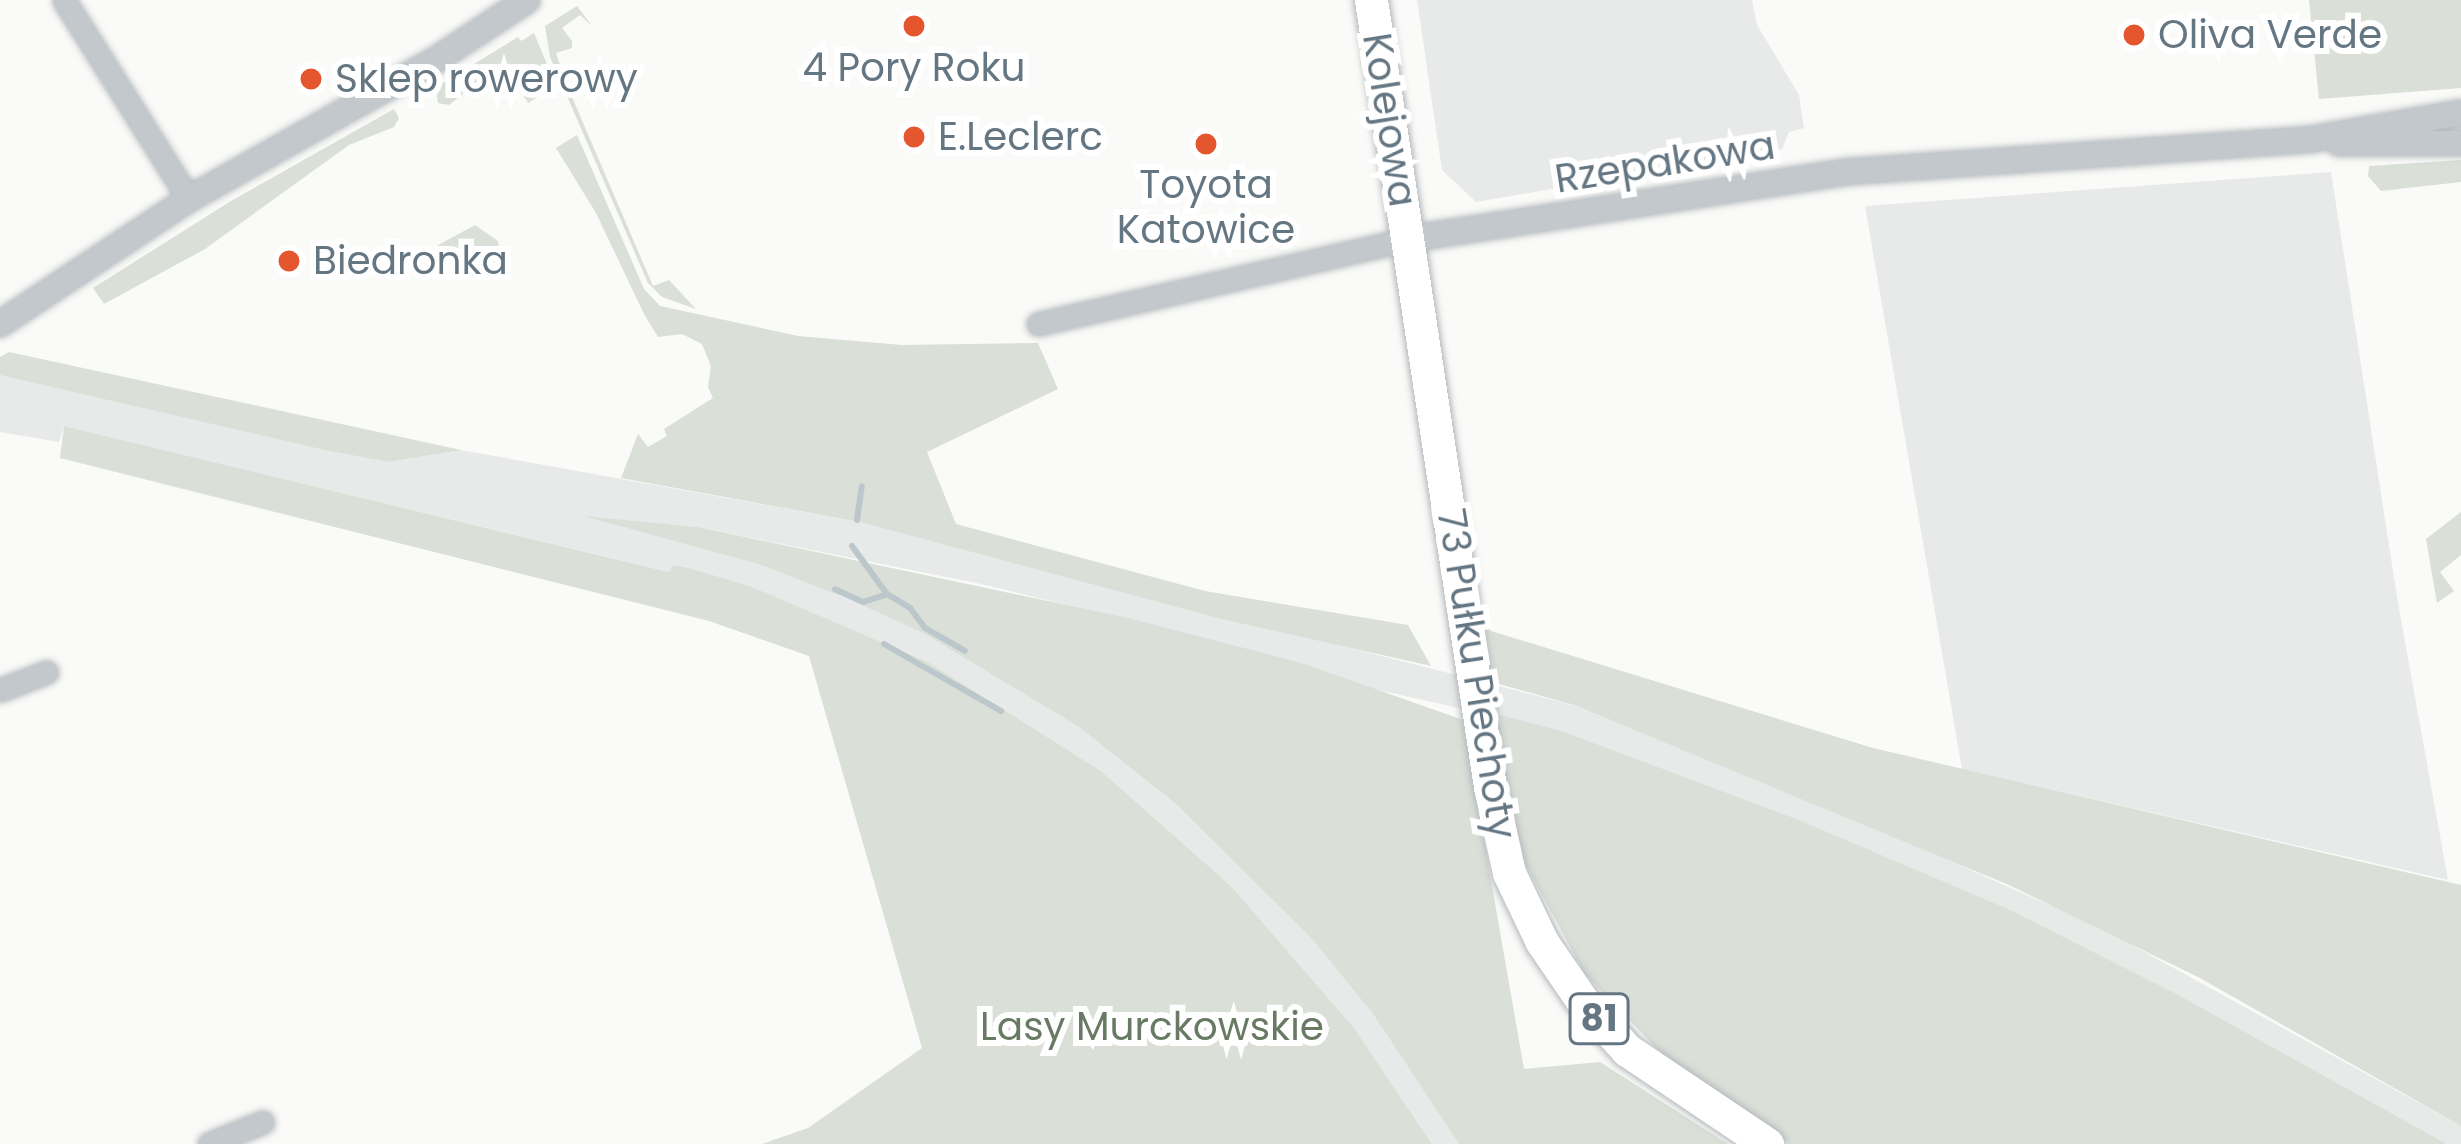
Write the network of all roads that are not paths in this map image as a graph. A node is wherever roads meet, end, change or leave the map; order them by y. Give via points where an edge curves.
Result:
1 (64, 0) edge
2 (527, 0) edge
3 (1371, 0) edge
4 (2461, 113) edge
5 (2313, 139) junction
6 (2461, 143) edge
7 (189, 199) junction
8 (1408, 239) junction
9 (2, 317) edge
10 (1038, 324) dead end
11 (47, 672) dead end
12 (0, 690) edge
13 (263, 1122) dead end
14 (208, 1144) edge
15 (1767, 1144) edge

1 - 7 street
2 - 7 street
3 - 8 main road, Kolejowa / 81
4 - 5 street, Rzepakowa
5 - 6 street, Rzepakowa
5 - 8 street, Rzepakowa via 1846,172
7 - 9 street
8 - 10 street, Rzepakowa
8 - 15 main road, 73 Pułku Piechoty / 81 via 1509,873 1542,942 1627,1050
11 - 12 street
13 - 14 street

